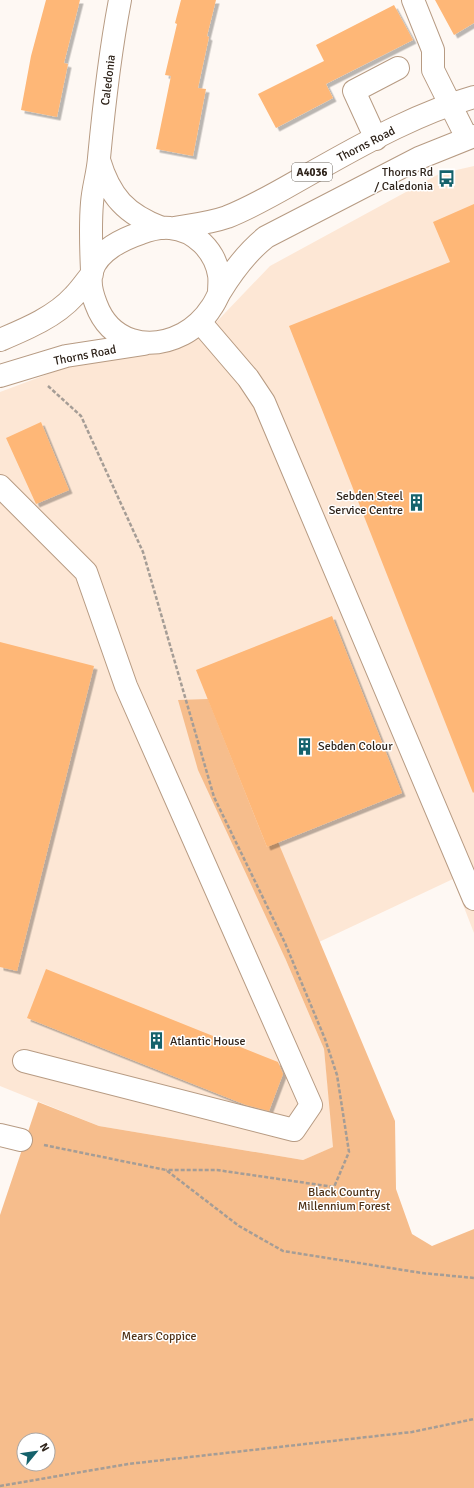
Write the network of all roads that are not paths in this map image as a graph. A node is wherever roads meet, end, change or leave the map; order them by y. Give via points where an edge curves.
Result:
1 (120, 0) edge
2 (413, 0) edge
3 (398, 68) dead end
4 (474, 97) edge
5 (449, 104) junction
6 (470, 137) edge
7 (376, 139) junction
8 (99, 160) junction
9 (166, 228) junction
10 (92, 272) junction
11 (219, 293) junction
12 (200, 322) junction
13 (0, 340) edge
14 (147, 344) junction
15 (0, 376) edge
16 (0, 486) edge
17 (474, 899) edge
18 (24, 1061) dead end
19 (0, 1135) edge
20 (21, 1140) road end

1 - 8 main road, Caledonia via 113,36
2 - 5 main road via 433,50 433,70
3 - 7 main road via 354,92
4 - 5 main road, Thorns Road / A4036
5 - 6 main road
5 - 7 main road, Thorns Road / A4036
6 - 11 main road via 420,158 266,237 240,262
7 - 9 main road, Thorns Road / A4036 via 227,217 202,224
8 - 9 main road, Caledonia via 104,176 129,211 144,221
8 - 10 main road, Caledonia via 92,202
9 - 10 main road, A4036 via 124,240 97,261
9 - 11 main road, A4036 via 188,232 204,244 215,260 219,275
10 - 13 main road, A4036 via 74,296 50,315
10 - 14 main road via 92,295 105,321 131,340
11 - 12 main road
12 - 14 main road via 184,334 164,342
12 - 17 main road via 248,378 264,402
14 - 15 main road, Thorns Road via 66,356
16 - 18 main road via 86,572 126,686 311,1105 294,1130
19 - 20 main road

